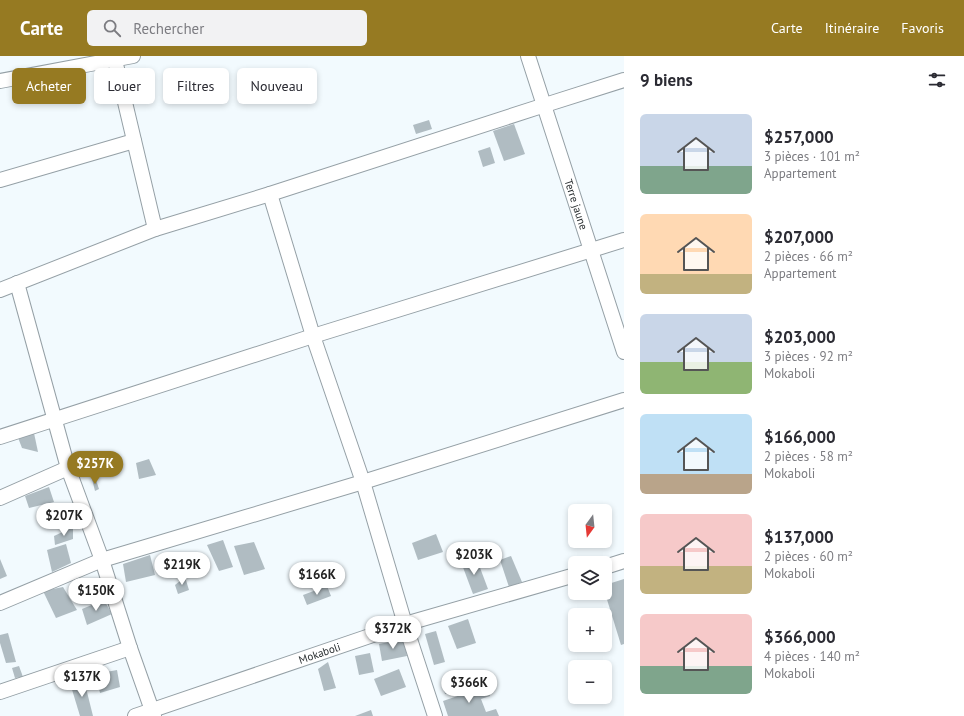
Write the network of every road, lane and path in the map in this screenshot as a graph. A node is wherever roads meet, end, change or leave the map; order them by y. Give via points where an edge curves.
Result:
1 (133, 56) edge
2 (528, 56) edge
3 (115, 60) junction
4 (624, 80) edge
5 (0, 81) edge
6 (545, 105) junction
7 (134, 141) junction
8 (0, 180) edge
9 (270, 194) junction
10 (154, 229) junction
11 (624, 240) edge
12 (592, 250) junction
13 (17, 283) junction
14 (0, 290) edge
15 (313, 336) junction
16 (624, 352) edge
17 (624, 400) edge
18 (55, 420) junction
19 (0, 437) edge
20 (68, 468) junction
21 (362, 482) junction
22 (0, 498) edge
23 (102, 560) junction
24 (624, 561) edge
25 (612, 565) edge
26 (568, 577) edge
27 (0, 603) edge
28 (405, 624) junction
29 (130, 648) junction
30 (0, 692) edge
31 (153, 713) edge
32 (135, 716) edge
33 (435, 716) edge

1 - 3 street
2 - 6 street, Terre jaune
3 - 5 street
3 - 7 street
4 - 6 street
6 - 9 street
6 - 12 street, Terre jaune
7 - 8 street
7 - 10 street
9 - 10 street
9 - 15 street
10 - 13 street
11 - 12 street
12 - 15 street
12 - 16 street, Terre jaune
13 - 14 street
13 - 18 street
15 - 18 street
15 - 21 street
17 - 21 street
18 - 19 street
18 - 20 street
20 - 22 street
20 - 23 street
21 - 23 street
21 - 28 street
23 - 27 street
23 - 29 street
24 - 25 street
26 - 28 street, Mokaboli
28 - 31 street, Mokaboli
28 - 33 street
29 - 30 street
29 - 31 street
31 - 32 street, Mokaboli

